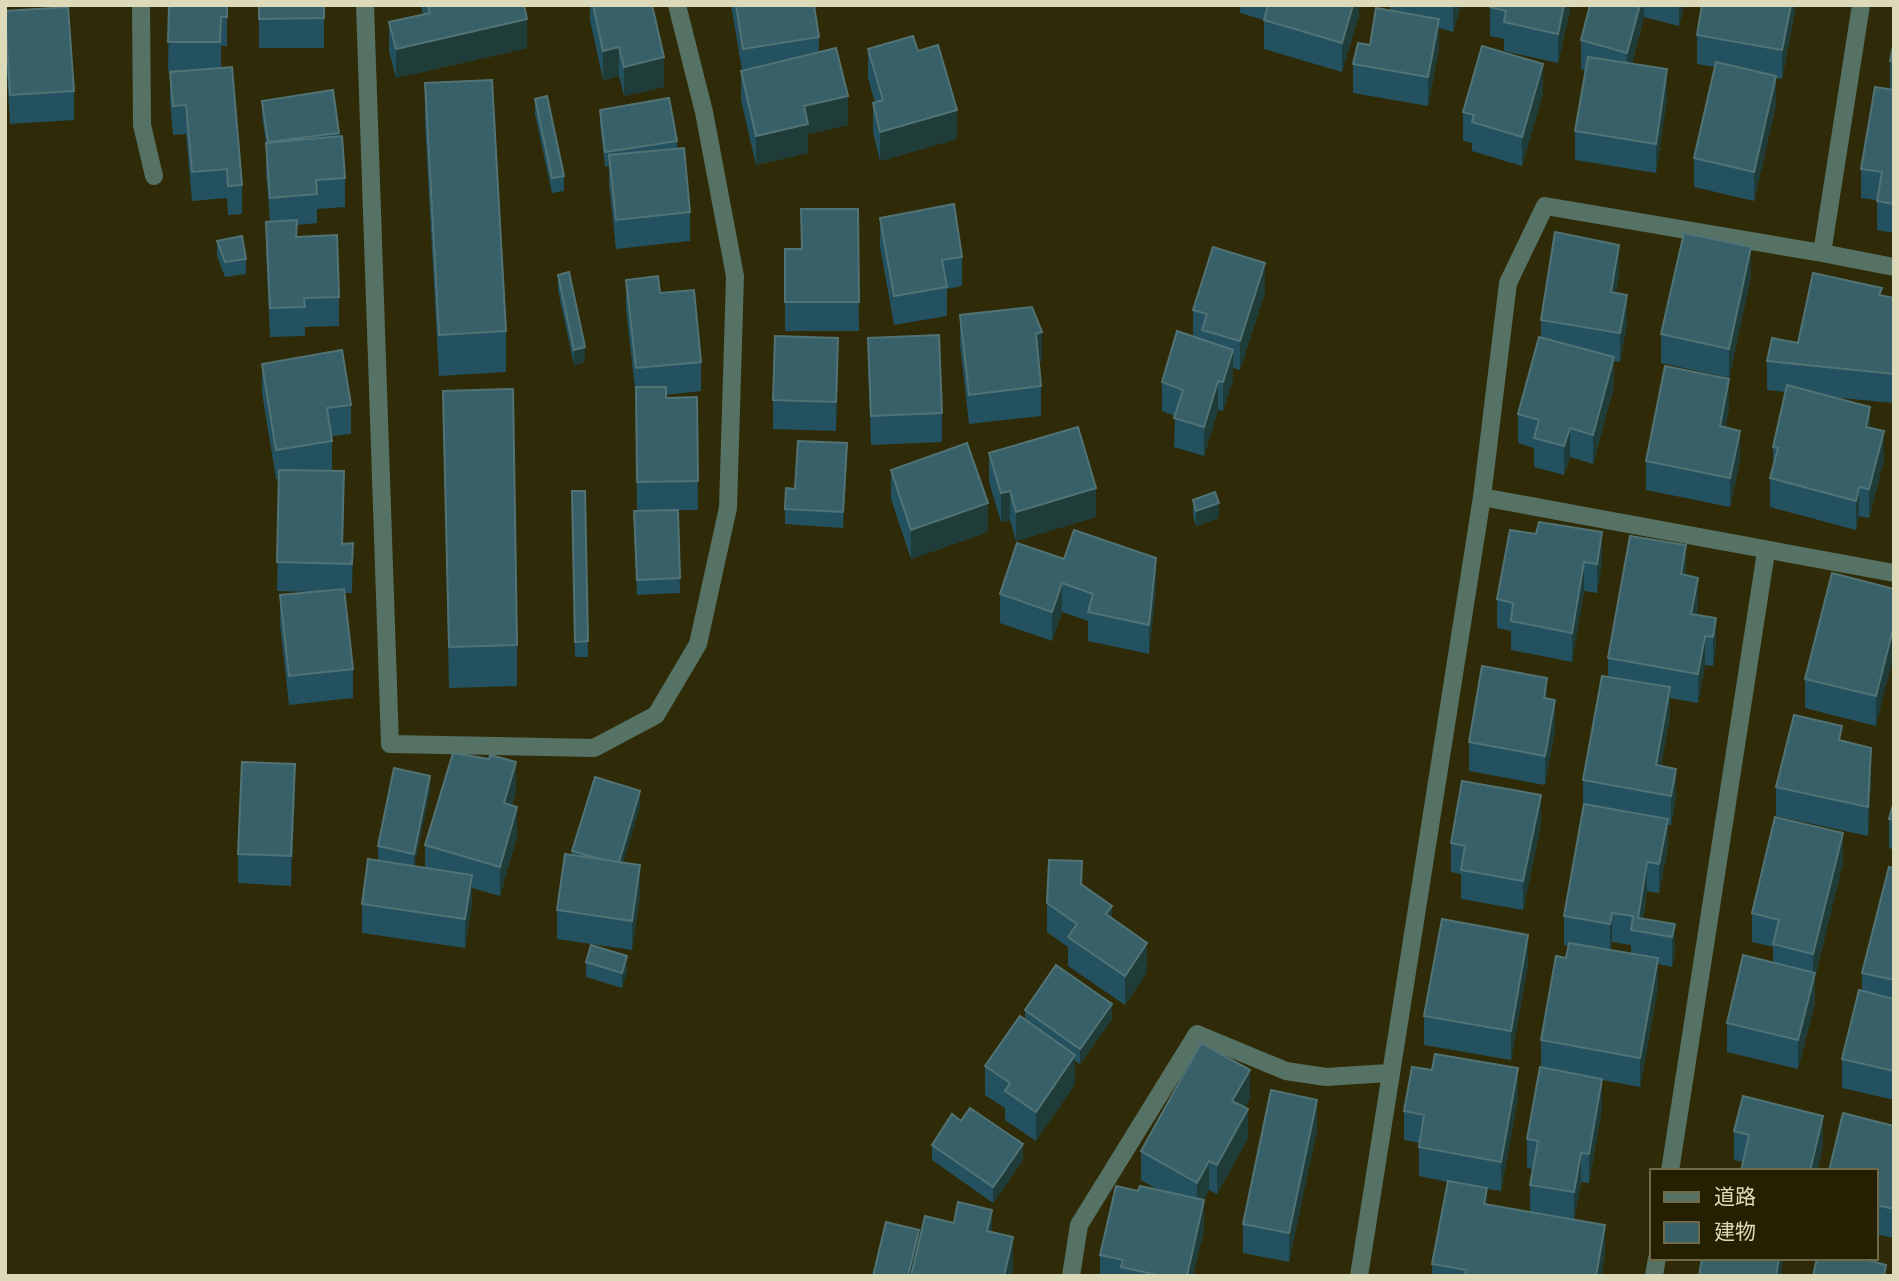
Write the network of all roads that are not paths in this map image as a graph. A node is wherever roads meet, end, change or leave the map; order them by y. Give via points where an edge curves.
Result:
1 (141, 5) edge
2 (365, 5) edge
3 (677, 5) edge
4 (1861, 5) edge
5 (154, 176) dead end
6 (1822, 253) junction
7 (1894, 267) edge
8 (1482, 498) junction
9 (1766, 552) junction
10 (1894, 573) edge
11 (1388, 1073) junction
12 (1670, 1169) edge
13 (1071, 1276) edge
14 (1359, 1276) edge

1 - 5 street via 142,125
2 - 3 street via 390,744 594,748 656,715 698,644 729,508 735,276 704,112
4 - 6 street
6 - 7 street
6 - 8 street via 1545,206 1508,283
8 - 9 street
8 - 11 street
9 - 10 street
9 - 12 street
11 - 13 street via 1326,1077 1286,1071 1197,1034 1079,1225
11 - 14 street

